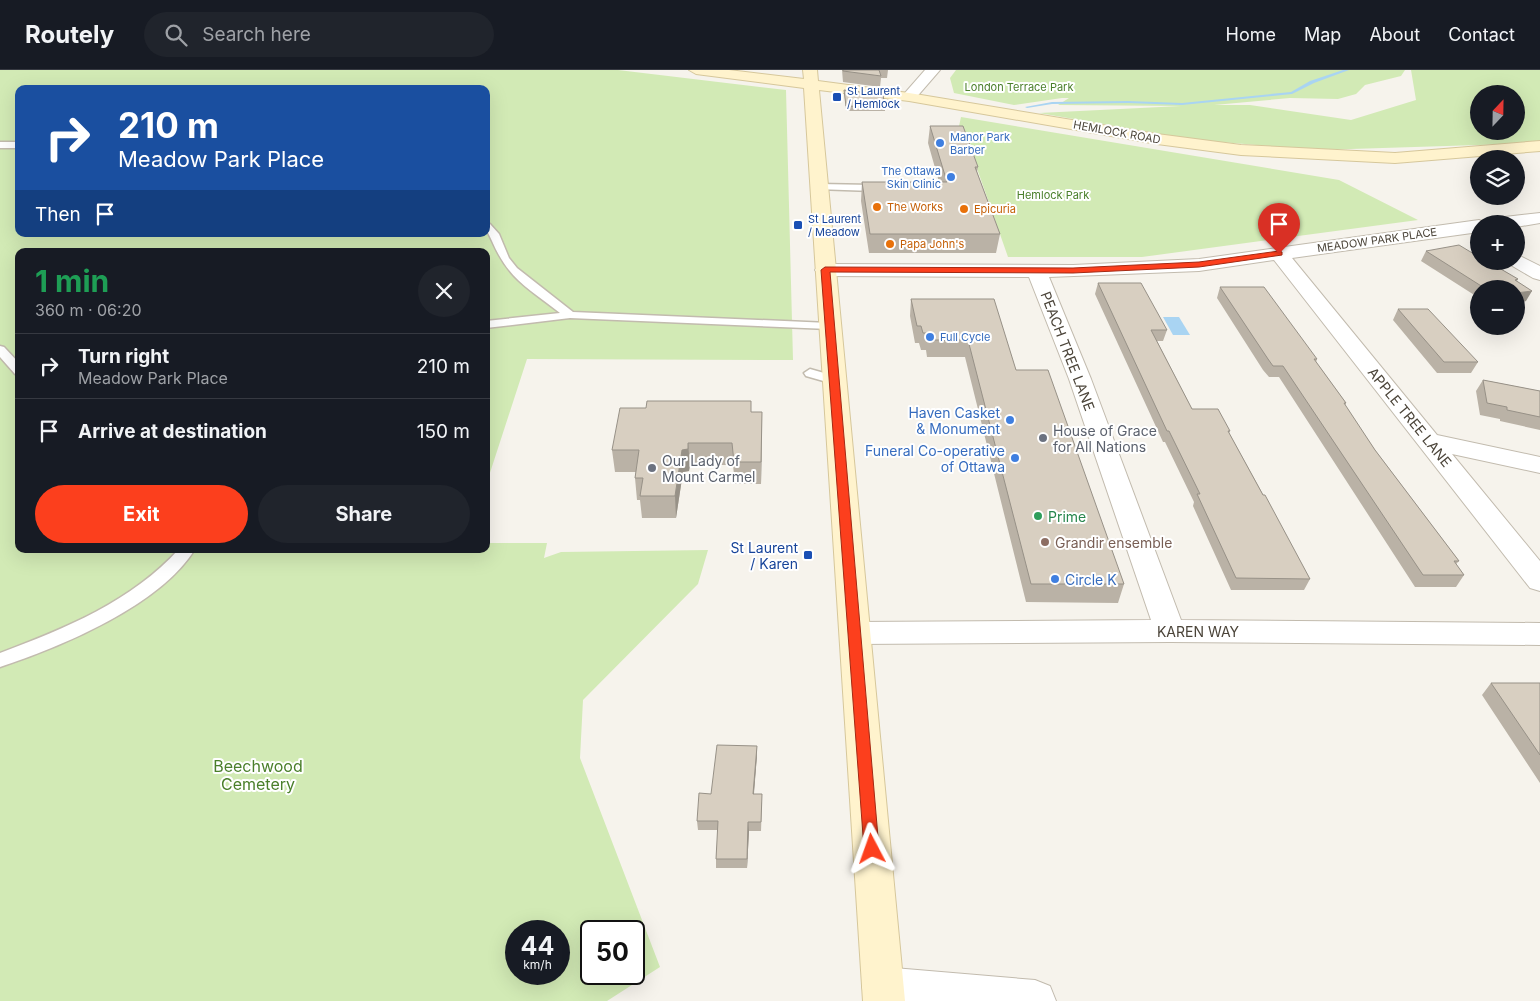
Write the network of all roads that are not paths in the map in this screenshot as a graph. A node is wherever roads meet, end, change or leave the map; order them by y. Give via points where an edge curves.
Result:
1 (696, 70) edge
2 (933, 70) edge
3 (810, 77) edge
4 (909, 96) junction
5 (0, 145) edge
6 (15, 146) edge
7 (1540, 146) edge
8 (819, 187) junction
9 (874, 188) edge
10 (1540, 218) edge
11 (1525, 220) edge
12 (490, 230) edge
13 (1470, 231) edge
14 (1279, 254) junction
15 (1525, 265) edge
16 (825, 270) junction
17 (1036, 270) junction
18 (1540, 274) edge
19 (570, 315) junction
20 (490, 324) edge
21 (829, 326) junction
22 (0, 350) edge
23 (15, 367) edge
24 (1429, 441) junction
25 (1540, 465) edge
26 (184, 553) edge
27 (1540, 581) edge
28 (1170, 631) junction
29 (855, 633) junction
30 (1540, 634) edge
31 (0, 660) edge
32 (883, 994) edge
33 (1035, 1001) edge

1 - 3 main road, HEMLOCK ROAD
2 - 4 street
3 - 4 main road, HEMLOCK ROAD
3 - 8 main road
4 - 7 main road, HEMLOCK ROAD via 1157,139 1241,150 1395,158
5 - 6 lane
8 - 9 lane
8 - 16 main road
10 - 11 street
12 - 19 lane via 497,238 506,262 524,281
13 - 14 street, MEADOW PARK PLACE
14 - 17 street, MEADOW PARK PLACE via 1199,265
14 - 24 street, APPLE TREE LANE
15 - 18 street
16 - 17 street, MEADOW PARK PLACE
16 - 21 main road
17 - 28 street, PEACH TREE LANE via 1080,379
19 - 20 lane
19 - 21 lane
21 - 29 main road via 822,377
22 - 23 lane
24 - 25 street
24 - 27 street, APPLE TREE LANE
26 - 31 lane via 174,566 130,601 69,633
28 - 29 street, KAREN WAY
28 - 30 street, KAREN WAY
29 - 32 main road
32 - 33 street

